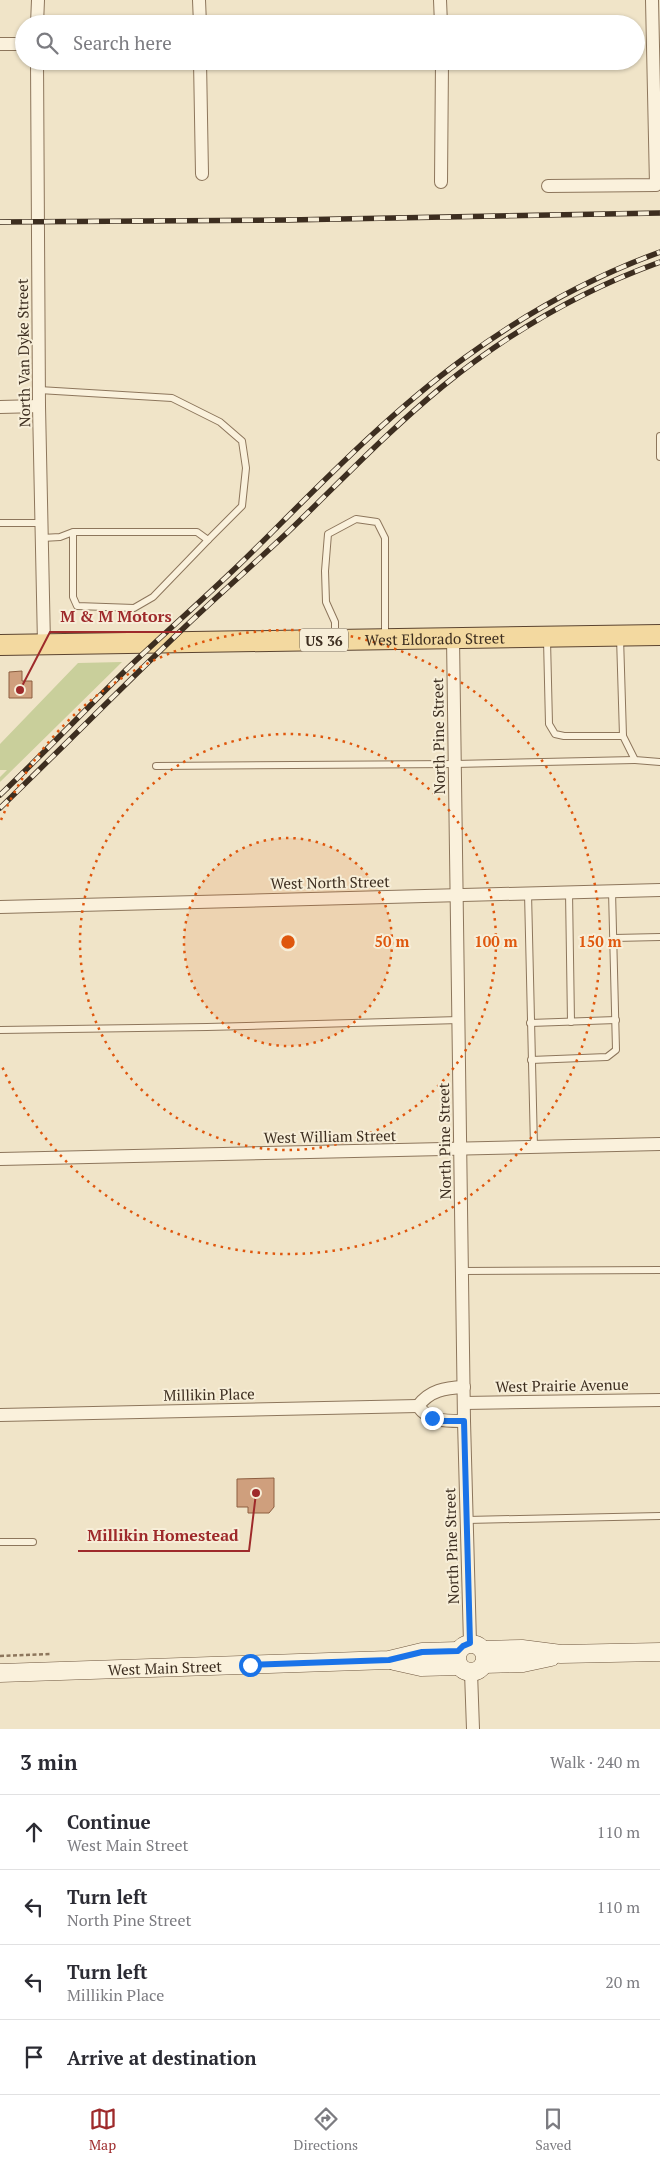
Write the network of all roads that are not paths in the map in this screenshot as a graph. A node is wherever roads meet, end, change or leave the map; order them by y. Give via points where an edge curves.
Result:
1 (38, 0) edge
2 (199, 0) edge
3 (440, 0) edge
4 (652, 0) edge
5 (38, 15) edge
6 (200, 15) edge
7 (441, 15) edge
8 (656, 31) edge
9 (0, 44) edge
10 (15, 44) edge
11 (38, 70) edge
12 (200, 70) edge
13 (442, 70) edge
14 (202, 174) dead end
15 (442, 182) dead end
16 (548, 186) dead end
17 (39, 390) junction
18 (39, 406) junction
19 (0, 407) edge
20 (660, 436) edge
21 (660, 457) edge
22 (0, 523) edge
23 (42, 523) junction
24 (73, 532) junction
25 (42, 538) junction
26 (208, 540) junction
27 (660, 635) edge
28 (620, 636) junction
29 (546, 637) junction
30 (453, 638) junction
31 (385, 639) junction
32 (335, 640) junction
33 (44, 644) junction
34 (0, 645) edge
35 (623, 736) junction
36 (634, 760) junction
37 (660, 762) edge
38 (455, 764) junction
39 (156, 766) dead end
40 (660, 890) edge
41 (612, 891) junction
42 (569, 892) junction
43 (528, 894) junction
44 (458, 895) junction
45 (0, 907) edge
46 (660, 937) edge
47 (614, 938) junction
48 (459, 1020) junction
49 (616, 1020) junction
50 (571, 1022) junction
51 (530, 1023) junction
52 (0, 1030) edge
53 (531, 1060) junction
54 (660, 1144) edge
55 (534, 1147) junction
56 (460, 1150) junction
57 (0, 1159) edge
58 (660, 1270) edge
59 (462, 1271) junction
60 (464, 1387) junction
61 (660, 1400) edge
62 (464, 1403) junction
63 (418, 1406) junction
64 (0, 1415) edge
65 (464, 1421) junction
66 (660, 1516) edge
67 (467, 1520) junction
68 (0, 1542) edge
69 (33, 1542) dead end
70 (660, 1652) edge
71 (471, 1658) junction
72 (0, 1673) edge
73 (473, 1729) edge

1 - 5 street
2 - 6 street
3 - 7 street
4 - 8 street
8 - 16 street via 656,186
9 - 10 street
11 - 17 street, North Van Dyke Street
12 - 14 street
13 - 15 street
17 - 18 street, North Van Dyke Street
17 - 26 lane via 172,398 220,422 235,435 242,442 246,468 242,506
18 - 19 street
18 - 23 street, North Van Dyke Street
20 - 21 lane
22 - 23 lane
23 - 25 street, North Van Dyke Street
24 - 25 lane
24 - 26 lane via 197,532
24 - 26 lane via 73,597 77,606 134,608 153,597
25 - 33 street, North Van Dyke Street
27 - 28 main road, West Eldorado Street / US 36
28 - 29 main road, West Eldorado Street / US 36
28 - 35 lane
29 - 30 main road, West Eldorado Street / US 36
29 - 35 lane via 549,724 555,734
30 - 31 main road, West Eldorado Street / US 36
30 - 38 street, North Pine Street
31 - 32 main road, West Eldorado Street / US 36
31 - 32 lane via 385,538 377,522 356,519 328,534 326,602 335,622
32 - 33 main road, West Eldorado Street / US 36
33 - 34 main road, West Eldorado Street / US 36
35 - 36 lane
36 - 37 lane
36 - 38 lane
38 - 39 lane
38 - 44 street, North Pine Street
40 - 41 street, West North Street
41 - 42 street, West North Street
41 - 47 lane
42 - 43 street, West North Street
42 - 50 lane
43 - 44 street, West North Street
43 - 51 lane
44 - 45 street, West North Street
44 - 48 street, North Pine Street
46 - 47 lane
47 - 49 lane
48 - 52 lane
48 - 56 street, North Pine Street
49 - 50 lane
49 - 53 lane via 616,1050 608,1057
50 - 51 lane
51 - 53 lane
53 - 55 lane
54 - 55 street, West William Street
55 - 56 street, West William Street
56 - 57 street, West William Street
56 - 59 street, North Pine Street
58 - 59 lane
59 - 60 street, North Pine Street
60 - 62 street, North Pine Street
60 - 63 street via 431,1393
61 - 62 street, West Prairie Avenue
62 - 65 street, North Pine Street
63 - 64 street, Millikin Place
63 - 65 street via 423,1413 437,1420
65 - 67 street, North Pine Street
66 - 67 lane
67 - 71 street, North Pine Street
68 - 69 lane
70 - 71 street, West Main Street via 561,1654 522,1648
71 - 72 street, West Main Street via 422,1652 389,1660
71 - 73 street, North Pine Street

